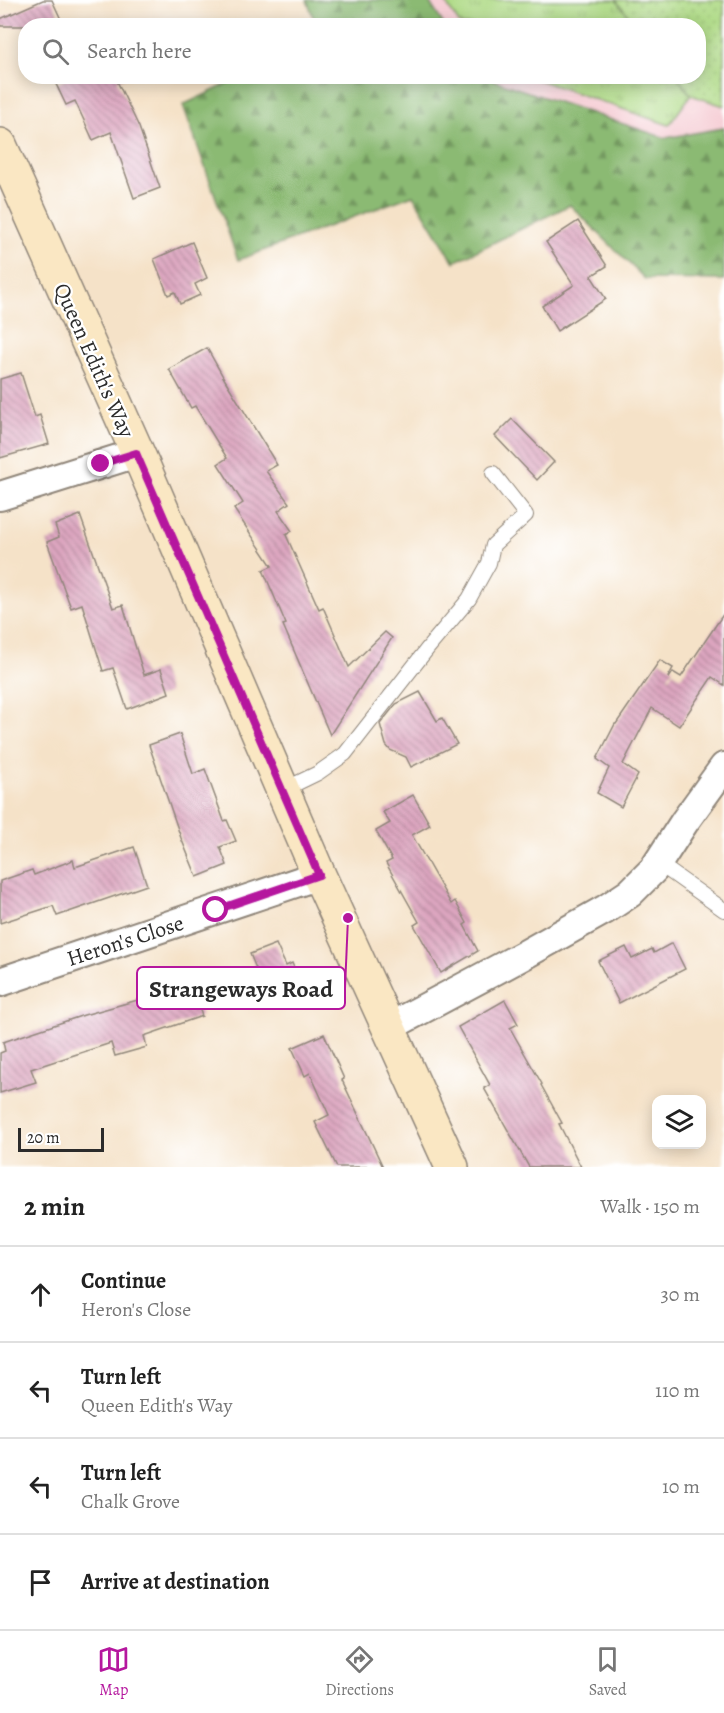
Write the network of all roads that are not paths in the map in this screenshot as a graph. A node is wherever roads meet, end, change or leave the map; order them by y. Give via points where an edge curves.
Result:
1 (0, 145) edge
2 (136, 453) junction
3 (493, 473) dead end
4 (0, 496) edge
5 (724, 767) edge
6 (283, 790) junction
7 (658, 863) junction
8 (319, 875) junction
9 (724, 910) edge
10 (0, 982) edge
11 (389, 1027) junction
12 (452, 1167) edge

1 - 2 street, Queen Edith's Way
2 - 4 street
2 - 6 street, Queen Edith's Way
3 - 6 lane via 526,515 493,544 489,562 469,599 345,754
5 - 7 street
6 - 8 street, Queen Edith's Way
7 - 9 lane
7 - 11 street via 630,893 606,909
8 - 10 street, Heron's Close
8 - 11 street, Queen Edith's Way
11 - 12 street, Queen Edith's Way

